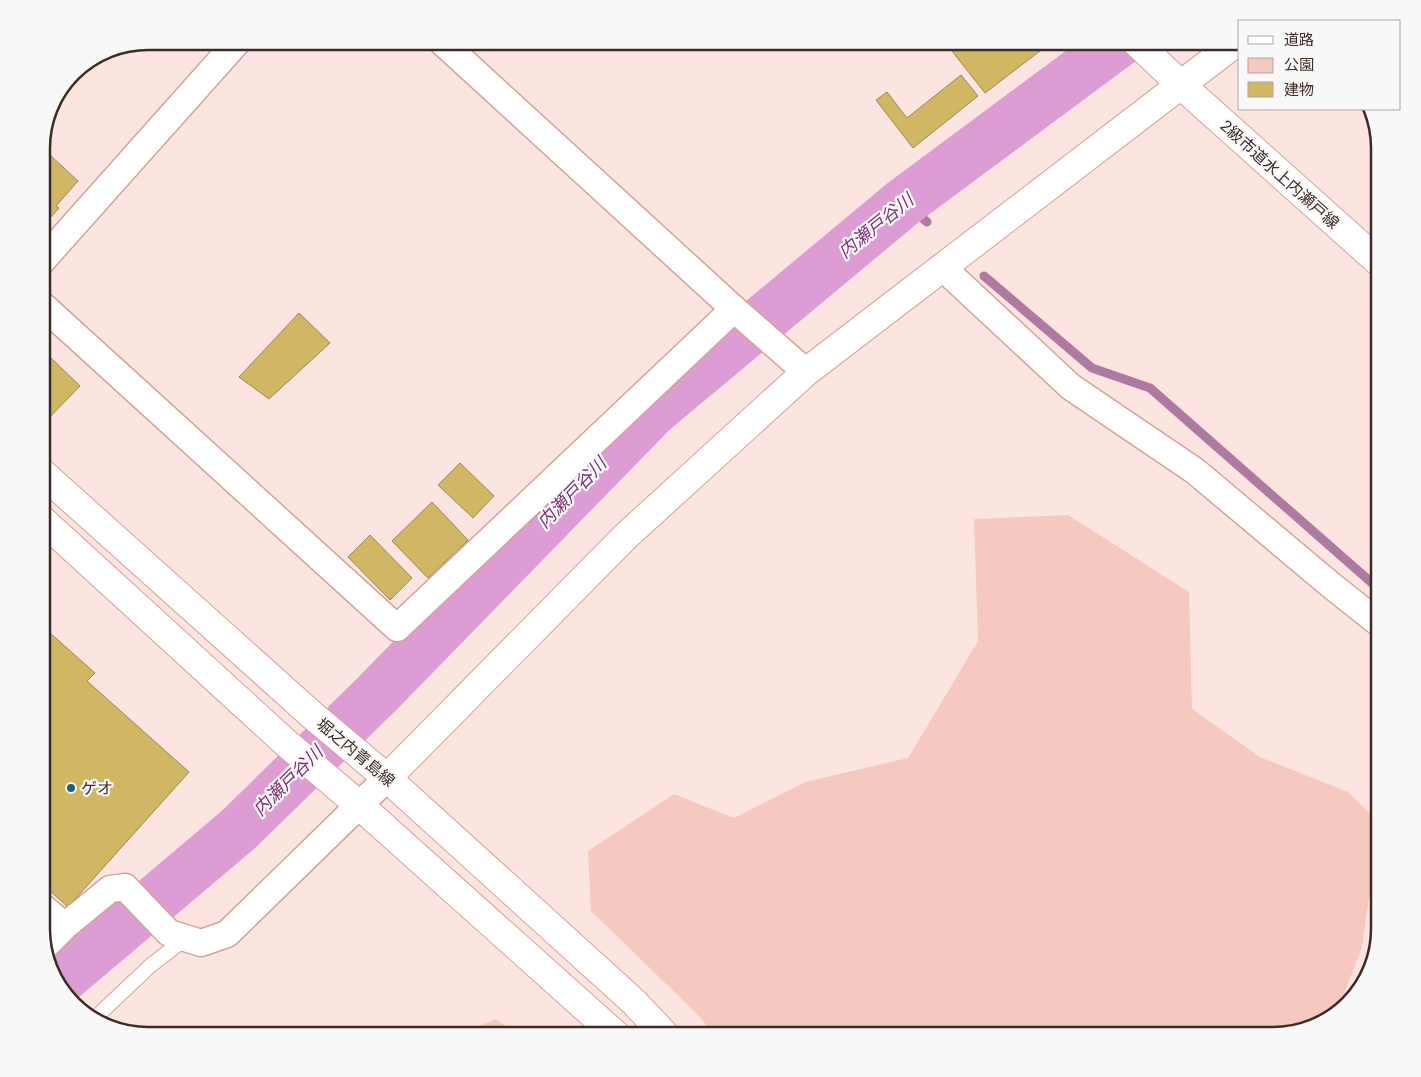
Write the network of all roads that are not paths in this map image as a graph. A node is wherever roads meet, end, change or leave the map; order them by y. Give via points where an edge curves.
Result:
1 (230, 50) edge
2 (451, 50) edge
3 (1144, 50) edge
4 (1226, 50) edge
5 (1181, 85) junction
6 (50, 253) edge
7 (1371, 255) edge
8 (942, 267) junction
9 (734, 309) junction
10 (50, 311) edge
11 (806, 372) junction
12 (50, 479) edge
13 (50, 526) edge
14 (1371, 617) edge
15 (387, 778) junction
16 (359, 805) junction
17 (50, 913) edge
18 (65, 926) junction
19 (178, 936) junction
20 (51, 940) edge
21 (99, 1014) edge
22 (607, 1027) edge
23 (658, 1027) edge

1 - 6 street
2 - 9 street
3 - 5 main road, 2級市道水上内瀬戸線
4 - 5 main road
5 - 7 main road, 2級市道水上内瀬戸線
5 - 8 main road
8 - 11 main road
8 - 14 street via 1071,387 1196,471
9 - 10 street via 397,628
9 - 11 street
11 - 15 main road via 626,536
12 - 15 main road, 堀之内青島線 via 312,715
13 - 16 main road via 286,743
15 - 16 street
15 - 23 main road, 堀之内青島線
16 - 19 street via 227,934 201,943
16 - 22 main road
17 - 18 street
18 - 19 street via 110,889 125,887
18 - 20 street
19 - 21 lane

